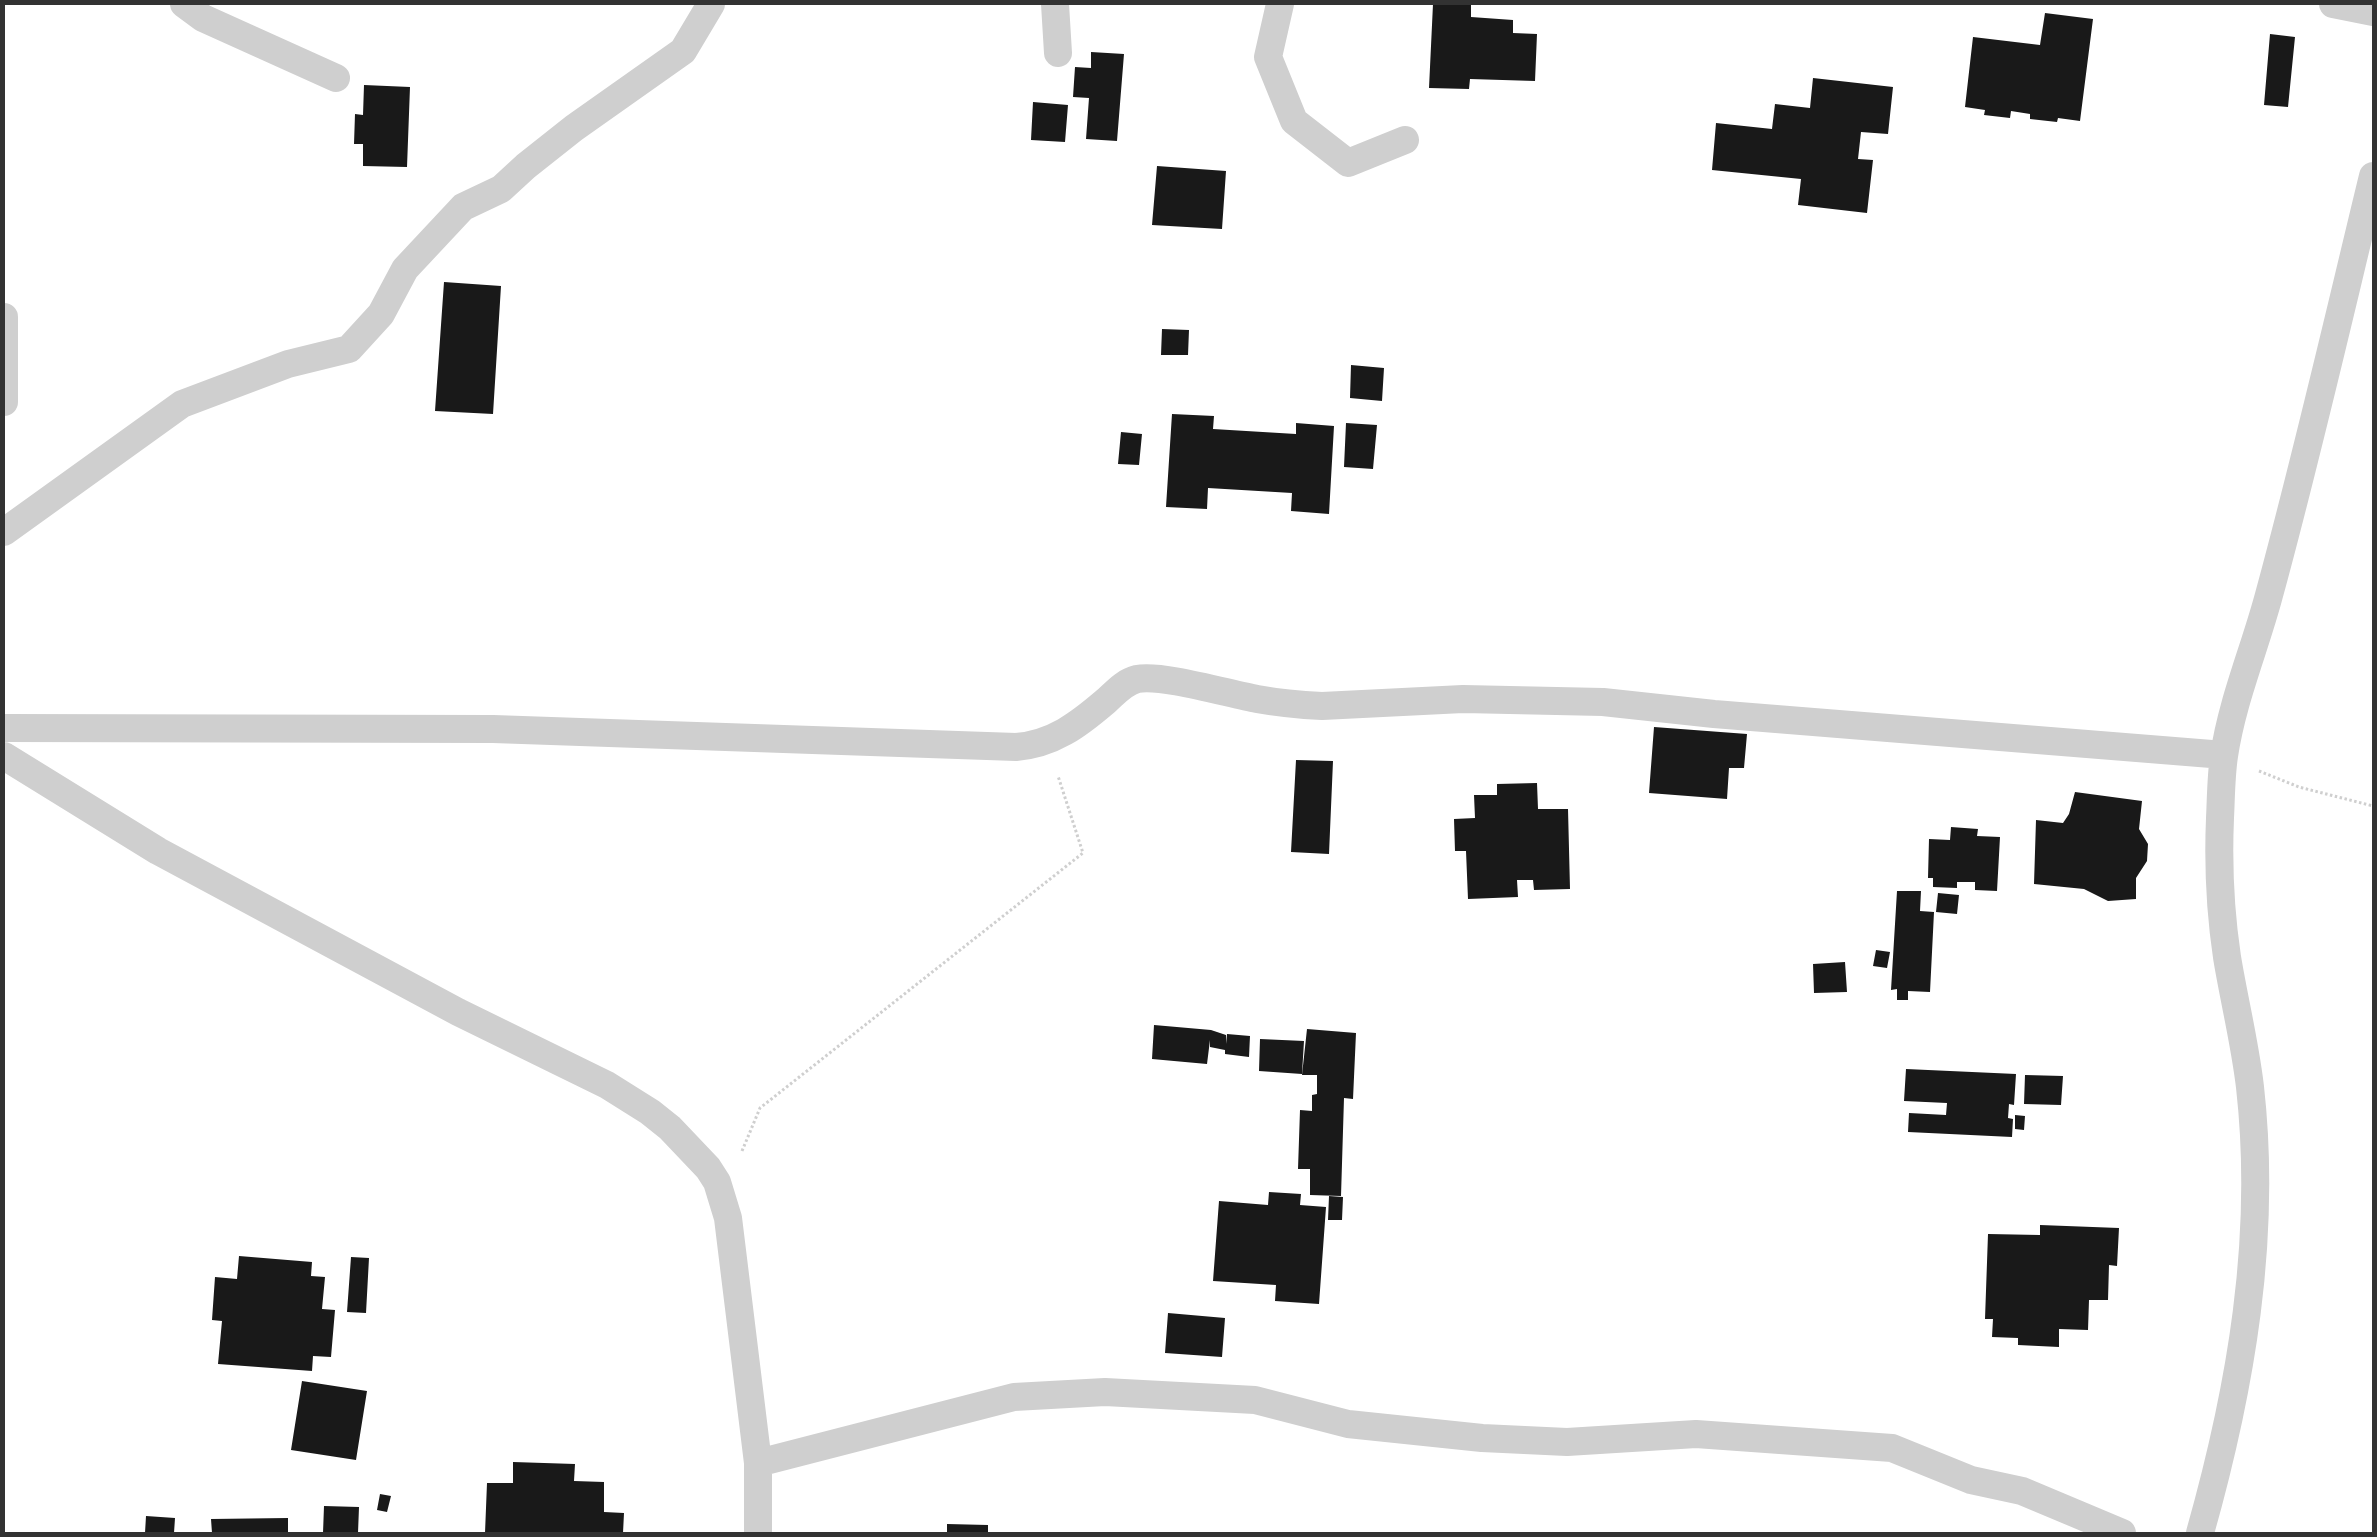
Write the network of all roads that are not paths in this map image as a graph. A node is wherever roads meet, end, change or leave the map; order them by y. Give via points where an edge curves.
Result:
1 (184, 4) edge
2 (711, 4) edge
3 (1055, 4) edge
4 (1280, 4) edge
5 (2333, 4) edge
6 (2373, 12) edge
7 (1058, 53) dead end
8 (336, 78) dead end
9 (1405, 140) dead end
10 (2373, 176) edge
11 (4, 317) edge
12 (4, 402) edge
13 (4, 532) edge
14 (4, 728) edge
15 (2224, 755) junction
16 (4, 756) edge
17 (758, 1463) junction
18 (758, 1533) edge
19 (2122, 1533) edge
20 (2200, 1533) edge

1 - 8 street via 203,18
2 - 13 street via 683,51 574,128 526,166 502,190 463,207 405,269 381,314 348,349 288,364 182,404
3 - 7 street
4 - 9 street via 1268,57 1294,121 1348,164
5 - 6 street
10 - 15 street via 2269,596 2240,689
11 - 12 street
14 - 15 street via 493,729 1016,747 1058,737 1128,682 1151,678 1300,705 1480,699 1603,702
15 - 20 street via 2218,879 2228,961 2242,1024 2250,1087 2256,1160 2255,1230 2242,1352 2215,1481
16 - 17 street via 158,851 458,1012 607,1085 670,1128 708,1168 723,1198
17 - 18 street
17 - 19 street via 1014,1397 1105,1392 1255,1400 1348,1424 1482,1438 1567,1442 1696,1434 1892,1448 1970,1480 2022,1491

